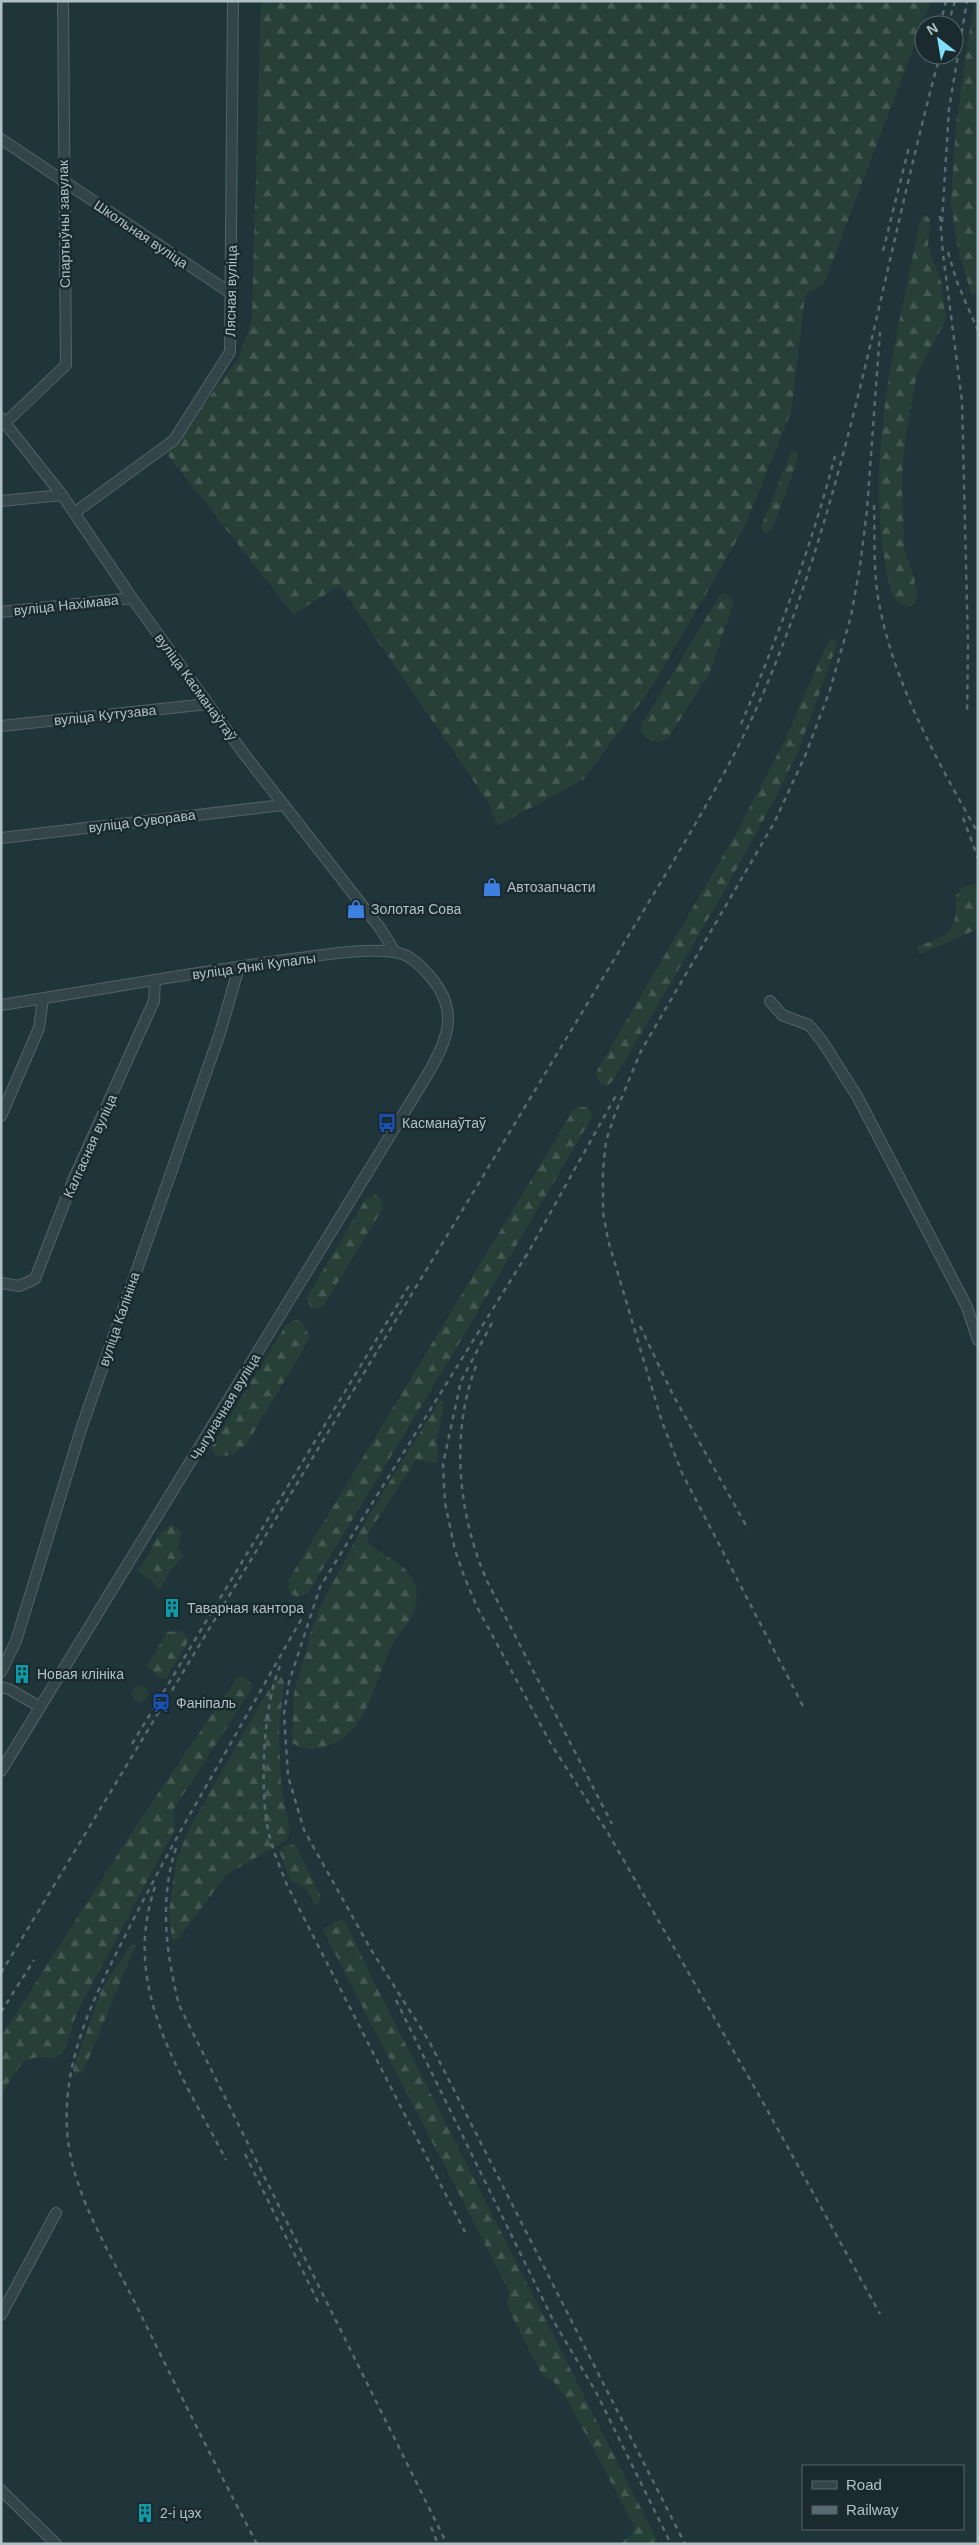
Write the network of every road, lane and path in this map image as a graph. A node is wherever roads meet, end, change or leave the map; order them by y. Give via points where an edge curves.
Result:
1 (63, 1) edge
2 (233, 1) edge
3 (1, 139) edge
4 (64, 182) junction
5 (232, 294) junction
6 (4, 420) edge
7 (62, 495) junction
8 (1, 501) edge
9 (74, 513) junction
10 (132, 598) junction
11 (1, 612) edge
12 (208, 704) junction
13 (1, 726) edge
14 (283, 805) junction
15 (1, 838) edge
16 (395, 952) junction
17 (239, 967) junction
18 (155, 980) junction
19 (43, 999) junction
20 (770, 1001) dead end
21 (1, 1005) edge
22 (444, 1041) joint
23 (1, 1116) edge
24 (1, 1283) edge
25 (978, 1340) edge
26 (1, 1672) edge
27 (1, 1687) edge
28 (40, 1707) junction
29 (1, 1771) edge
30 (56, 2213) dead end
31 (1, 2315) edge
32 (1, 2490) edge
33 (56, 2544) edge

1 - 4 street, Спартыўны завулак
2 - 5 street, Лясная вуліца
3 - 4 street, Школьная вуліца
4 - 5 street, Школьная вуліца
4 - 6 street, Спартыўны завулак via 66,365
5 - 9 street, Лясная вуліца via 230,352 174,440
6 - 7 street, вуліца Касманаўтаў
7 - 8 street
7 - 9 street, вуліца Касманаўтаў
9 - 10 street, вуліца Касманаўтаў
10 - 11 street, вуліца Нахімава
10 - 12 street, вуліца Касманаўтаў
12 - 13 street, вуліца Кутузава
12 - 14 street, вуліца Касманаўтаў
14 - 15 street, вуліца Суворава
14 - 16 street, вуліца Касманаўтаў via 380,928
16 - 17 street, вуліца Янкі Купалы via 301,958
16 - 22 street, вуліца Янкі Купалы via 420,965 443,992 449,1017
17 - 18 street, вуліца Янкі Купалы
17 - 26 street, вуліца Калініна via 220,1034 78,1438 16,1641
18 - 19 street, вуліца Янкі Купалы
18 - 24 street, Калгасная вуліца via 154,1001 74,1178 35,1279 19,1286
19 - 21 street, вуліца Янкі Купалы
19 - 23 street via 39,1028
20 - 25 street via 782,1015 809,1025 857,1096 967,1307
22 - 28 street, Чыгуначная вуліца via 437,1059
27 - 28 street
28 - 29 street, Чыгуначная вуліца
30 - 31 street
32 - 33 street

